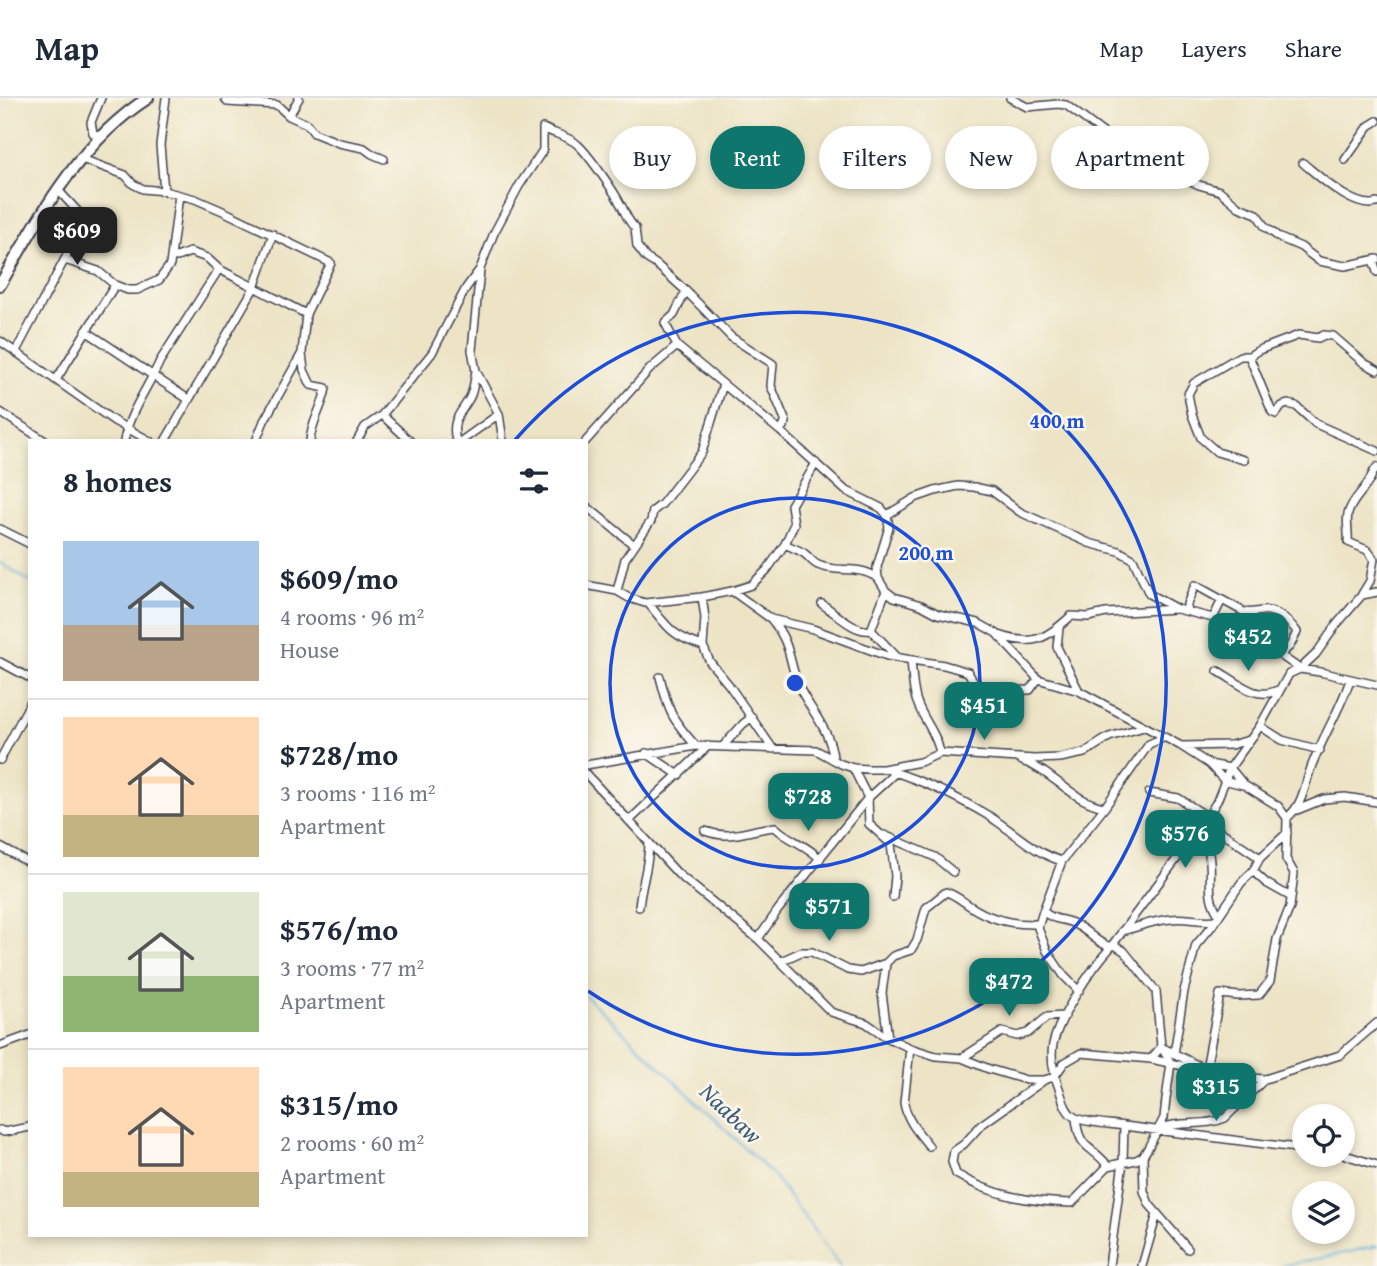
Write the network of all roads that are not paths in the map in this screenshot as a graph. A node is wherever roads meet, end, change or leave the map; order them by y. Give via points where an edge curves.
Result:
1 (101, 98) edge
2 (148, 98) edge
3 (166, 98) edge
4 (225, 98) edge
5 (299, 98) edge
6 (1010, 98) edge
7 (289, 116) junction
8 (1377, 121) edge
9 (100, 136) junction
10 (79, 158) junction
11 (384, 159) dead end
12 (1345, 160) dead end
13 (1303, 163) dead end
14 (58, 190) junction
15 (164, 191) junction
16 (179, 195) junction
17 (1377, 203) edge
18 (273, 234) junction
19 (171, 256) junction
20 (1375, 259) edge
21 (65, 260) junction
22 (219, 269) junction
23 (480, 269) junction
24 (1377, 272) edge
25 (0, 285) edge
26 (115, 285) junction
27 (254, 288) junction
28 (686, 291) junction
29 (306, 314) junction
30 (86, 331) junction
31 (0, 341) edge
32 (677, 346) junction
33 (16, 351) junction
34 (302, 353) junction
35 (1249, 356) junction
36 (1377, 370) edge
37 (477, 371) junction
38 (154, 377) junction
39 (56, 380) junction
40 (723, 384) junction
41 (188, 399) junction
42 (0, 412) edge
43 (499, 414) junction
44 (382, 415) junction
45 (125, 427) junction
46 (780, 431) junction
47 (43, 439) edge
48 (124, 439) edge
49 (146, 439) edge
50 (166, 439) edge
51 (257, 439) edge
52 (310, 439) edge
53 (358, 439) edge
54 (408, 439) edge
55 (457, 439) edge
56 (461, 439) edge
57 (503, 439) edge
58 (588, 439) edge
59 (1377, 451) edge
60 (1244, 460) dead end
61 (816, 463) junction
62 (1377, 467) edge
63 (588, 508) edge
64 (887, 515) junction
65 (0, 529) edge
66 (28, 543) edge
67 (785, 544) junction
68 (634, 545) junction
69 (878, 578) junction
70 (588, 586) edge
71 (617, 591) junction
72 (732, 591) junction
73 (886, 591) junction
74 (1377, 592) edge
75 (1362, 594) junction
76 (702, 597) junction
77 (1222, 600) junction
78 (648, 603) junction
79 (822, 604) dead end
80 (1177, 610) junction
81 (1187, 611) junction
82 (1252, 614) junction
83 (1213, 618) junction
84 (771, 619) junction
85 (1059, 628) junction
86 (871, 630) junction
87 (996, 633) junction
88 (1239, 640) junction
89 (703, 646) junction
90 (1280, 655) junction
91 (898, 659) junction
92 (911, 661) junction
93 (0, 662) edge
94 (1300, 670) junction
95 (1218, 671) dead end
96 (28, 677) edge
97 (660, 677) dead end
98 (1038, 678) junction
99 (1350, 680) junction
100 (1377, 685) edge
101 (1279, 690) junction
102 (1079, 691) junction
103 (28, 706) edge
104 (752, 717) junction
105 (1260, 726) junction
106 (1144, 727) junction
107 (1163, 737) junction
108 (1250, 740) junction
109 (696, 746) junction
110 (708, 746) junction
111 (723, 746) junction
112 (1181, 746) junction
113 (773, 749) junction
114 (1320, 750) junction
115 (646, 753) junction
116 (940, 753) junction
117 (833, 758) junction
118 (1011, 758) junction
119 (0, 760) edge
120 (1209, 764) junction
121 (588, 765) edge
122 (853, 768) junction
123 (1230, 768) junction
124 (883, 769) junction
125 (895, 773) junction
126 (679, 775) junction
127 (588, 776) edge
128 (1224, 780) junction
129 (1244, 785) junction
130 (1149, 793) dead end
131 (868, 798) junction
132 (1377, 802) edge
133 (1105, 807) junction
134 (1295, 811) junction
135 (1287, 818) junction
136 (1205, 820) junction
137 (629, 821) junction
138 (705, 831) dead end
139 (1288, 832) junction
140 (879, 833) junction
141 (649, 843) junction
142 (0, 847) edge
143 (1260, 858) junction
144 (820, 859) junction
145 (1062, 861) junction
146 (28, 862) edge
147 (1253, 871) junction
148 (953, 872) dead end
149 (893, 897) dead end
150 (1291, 897) junction
151 (639, 907) dead end
152 (1042, 911) junction
153 (1218, 917) junction
154 (1038, 924) junction
155 (1122, 931) junction
156 (758, 939) junction
157 (1112, 945) junction
158 (781, 961) junction
159 (886, 963) junction
160 (1080, 991) junction
161 (1065, 1016) junction
162 (1377, 1023) edge
163 (28, 1036) edge
164 (888, 1038) junction
165 (0, 1046) edge
166 (1161, 1047) junction
167 (910, 1048) junction
168 (1174, 1054) junction
169 (962, 1058) junction
170 (1151, 1059) junction
171 (1171, 1063) junction
172 (1206, 1069) junction
173 (1216, 1073) junction
174 (1054, 1077) junction
175 (1265, 1079) junction
176 (1044, 1080) junction
177 (1240, 1103) junction
178 (1076, 1118) junction
179 (1124, 1126) junction
180 (28, 1127) edge
181 (1157, 1129) junction
182 (0, 1130) edge
183 (929, 1146) dead end
184 (1292, 1147) edge
185 (1143, 1156) junction
186 (1355, 1158) edge
187 (1123, 1162) junction
188 (1377, 1165) edge
189 (1108, 1167) junction
190 (1157, 1214) junction
191 (1188, 1249) dead end
192 (1109, 1266) edge
193 (1142, 1266) edge

1 - 9 street via 91,122 93,133
2 - 9 highway
3 - 15 street via 160,145
4 - 7 street via 227,102 277,105
5 - 7 street
6 - 20 street via 1027,107 1066,105 1106,135 1125,143 1145,163 1220,191 1257,214 1280,238 1319,261 1345,266
7 - 11 street via 307,124 314,133
8 - 12 street
9 - 10 highway
10 - 14 highway
10 - 15 street via 125,175 139,187
13 - 17 street via 1361,204
14 - 21 street via 83,219
14 - 25 highway
15 - 16 street
16 - 18 street
16 - 19 street
18 - 27 street
18 - 29 street via 331,263
19 - 22 street via 190,252
19 - 26 street via 159,281 137,290
20 - 24 street
21 - 26 street via 98,271
21 - 33 street
22 - 27 street
22 - 38 street
23 - 28 street via 494,233 543,150 543,128 580,146 635,228 637,246
23 - 37 street via 472,350
23 - 44 street via 426,361
26 - 30 street
27 - 29 street
27 - 41 street
28 - 32 street via 665,323
28 - 46 street via 731,337 773,364 771,386 786,422
29 - 34 street
30 - 38 street
30 - 39 street
31 - 33 street
32 - 40 street
32 - 58 street via 650,369
33 - 39 street
34 - 51 street
34 - 52 street via 311,385 326,388
35 - 36 street via 1299,334 1324,335 1333,336
35 - 59 street via 1272,412 1276,414 1288,404 1296,406 1317,424
35 - 60 street via 1221,365 1194,383 1188,394 1201,438 1217,452
37 - 43 street
37 - 55 street via 471,397 453,429
38 - 41 street
38 - 45 street
39 - 45 street
40 - 46 street
40 - 68 street via 702,452 653,511
41 - 50 street
42 - 47 street
43 - 56 street
43 - 57 street
44 - 53 street via 365,427
44 - 54 street
45 - 48 street
45 - 49 street
46 - 61 street
61 - 64 street via 845,490
61 - 67 street via 791,505 794,524
62 - 75 street via 1348,512 1348,542 1367,550 1374,559
63 - 68 street
64 - 69 street via 889,527
64 - 80 street via 935,491 958,486 992,491 1020,512 1133,559 1149,594
65 - 66 street
67 - 69 street via 804,552 815,565 859,569
67 - 72 street via 751,585
68 - 71 street via 625,559
69 - 73 street
70 - 71 street
71 - 78 street
72 - 76 street
72 - 84 street
73 - 86 street
73 - 87 street
74 - 75 street
75 - 94 street
76 - 78 street
76 - 89 street
77 - 81 street via 1195,586
77 - 82 street
77 - 83 street
78 - 89 street via 670,631
79 - 86 street via 855,628
80 - 81 street
80 - 85 street via 1071,616
81 - 83 street
82 - 88 street
82 - 90 street via 1272,612 1293,625 1297,632
83 - 88 street
84 - 91 street
84 - 117 street via 783,634 799,688 821,723
85 - 87 street via 1026,642
85 - 102 street via 1057,647
86 - 91 street
87 - 98 street
88 - 90 street
89 - 104 street
90 - 94 street
91 - 92 street
92 - 98 street via 968,672 984,691 1030,690
92 - 116 street via 914,692
93 - 96 street
94 - 99 street
94 - 101 street via 1289,674
95 - 101 street via 1257,694
97 - 109 street via 668,710
98 - 102 street
99 - 100 street
99 - 114 street
101 - 105 street
102 - 106 street
103 - 119 street
104 - 111 street
104 - 113 street
105 - 108 street
105 - 114 street via 1282,740
106 - 107 street
106 - 118 street via 1109,737 1073,757
107 - 112 street
107 - 133 street via 1149,744
108 - 112 street via 1231,746
108 - 123 street
109 - 110 street
109 - 115 street
110 - 111 street
110 - 126 street
111 - 113 street
112 - 120 street
113 - 117 street via 816,750
114 - 134 street
115 - 121 street
115 - 126 street
116 - 118 street
116 - 124 street
117 - 122 street
118 - 133 street via 1035,765 1085,802
120 - 123 street
120 - 128 street
122 - 124 street
122 - 131 street
123 - 128 street
123 - 129 street
124 - 125 street
125 - 131 street
125 - 145 street via 936,787
126 - 137 street
127 - 137 street
128 - 129 street
128 - 136 street
129 - 135 street via 1278,806
130 - 136 street via 1178,799
131 - 140 street via 869,824
131 - 144 street
132 - 134 street via 1324,799
133 - 145 street
134 - 135 street
135 - 139 street
136 - 143 street
136 - 153 street via 1210,894
136 - 155 street
137 - 141 street
138 - 144 street via 730,836 775,827
139 - 143 street
139 - 150 street via 1286,859 1294,873
140 - 148 street via 935,857
140 - 149 street via 893,851
141 - 151 street
141 - 156 street via 678,874
142 - 146 street
143 - 147 street
144 - 156 street
145 - 152 street
147 - 150 street
147 - 153 street
150 - 172 street via 1268,985 1259,995 1220,994
152 - 154 street
152 - 157 street via 1079,926 1098,943
153 - 155 street via 1202,922 1157,920
153 - 168 street via 1196,945
154 - 159 street via 1001,921 946,892 926,908 911,950
154 - 160 street via 1047,951
155 - 157 street
156 - 158 street
157 - 160 street
157 - 166 street via 1124,951 1156,991
158 - 159 street via 812,952 861,972
158 - 164 street via 831,1012 866,1023
159 - 164 street via 882,993
160 - 161 street
161 - 169 street via 1047,1017 1028,1033 1002,1032
161 - 174 street via 1053,1043
162 - 175 street via 1340,1055
163 - 165 street
164 - 167 street
166 - 168 street
166 - 170 street
166 - 171 street
167 - 169 street
167 - 183 street via 905,1111
168 - 172 street
169 - 176 street via 1026,1080
170 - 171 street
170 - 174 street via 1081,1054 1064,1063
171 - 173 street
171 - 181 street via 1164,1118
172 - 173 street
173 - 175 street
173 - 177 street via 1237,1091
174 - 176 street
174 - 178 street via 1066,1109
175 - 177 street
176 - 189 street via 981,1125 954,1151 956,1174 982,1188 1023,1199 1072,1203
177 - 181 street via 1217,1122 1181,1122
178 - 179 street
178 - 189 street via 1082,1142
179 - 181 street
179 - 187 street
180 - 182 street
181 - 184 street
181 - 185 street
185 - 187 street
185 - 190 street via 1144,1191
186 - 188 street
187 - 189 street
187 - 192 street
190 - 191 street
190 - 193 street

